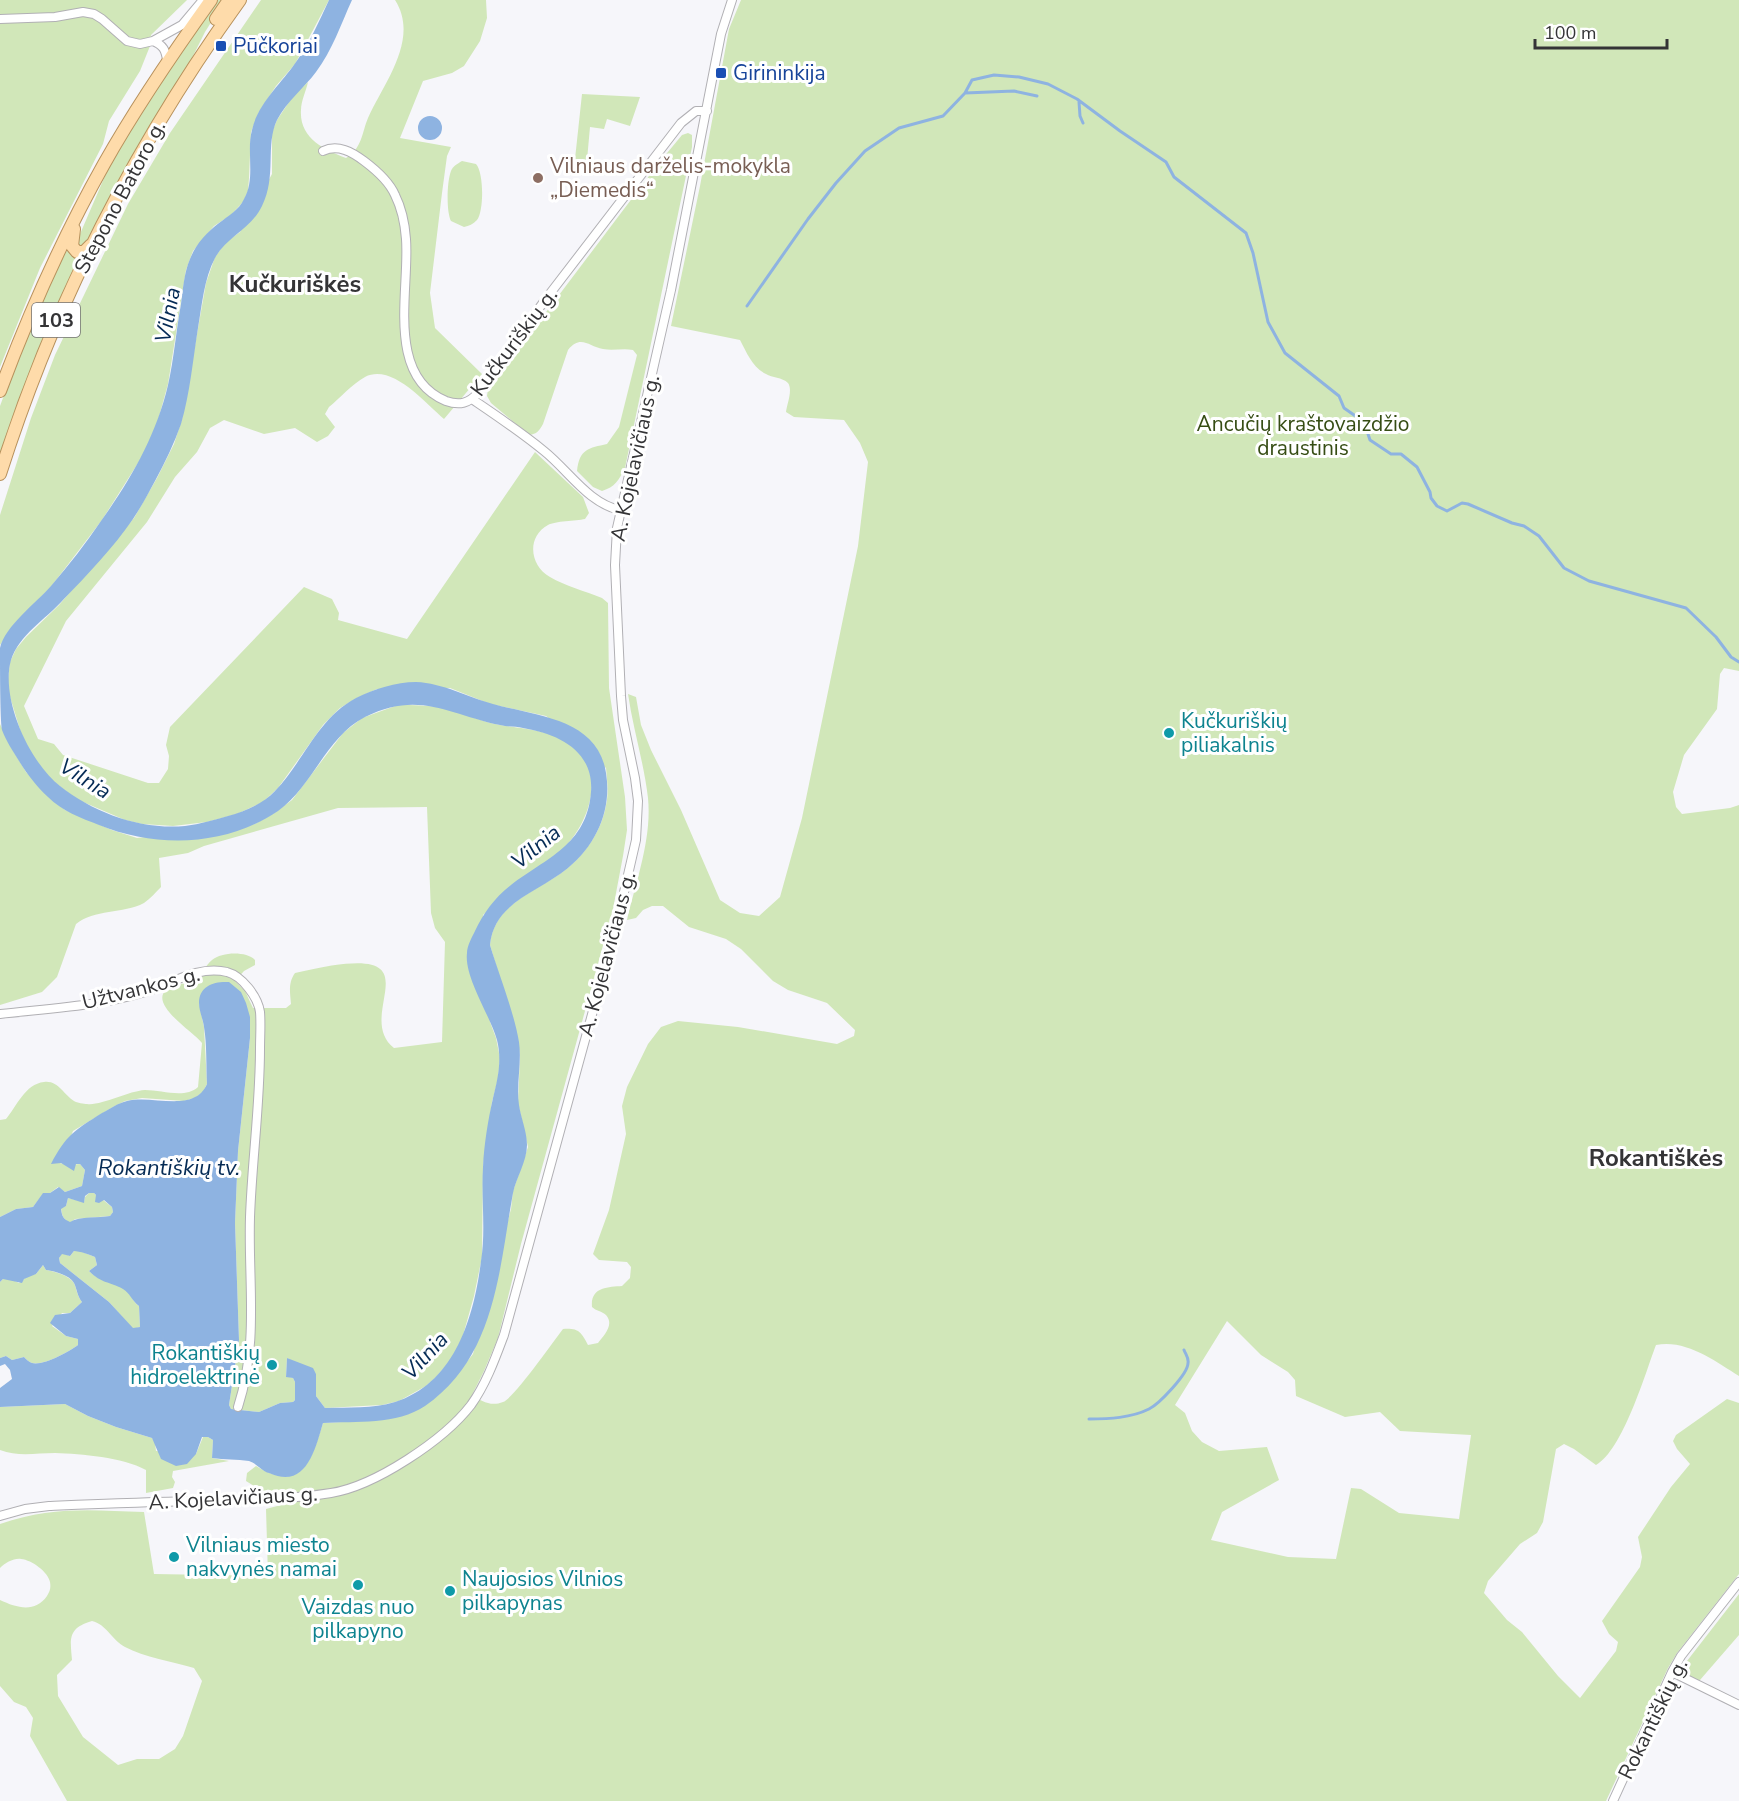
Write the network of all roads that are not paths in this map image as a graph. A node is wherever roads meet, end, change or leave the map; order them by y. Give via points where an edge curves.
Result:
1 (204, 0) edge
2 (211, 0) edge
3 (229, 0) edge
4 (240, 0) edge
5 (732, 0) edge
6 (0, 19) edge
7 (153, 41) junction
8 (206, 48) junction
9 (167, 62) junction
10 (707, 111) junction
11 (323, 151) dead end
12 (76, 216) junction
13 (92, 244) junction
14 (0, 392) edge
15 (472, 399) junction
16 (0, 474) edge
17 (620, 510) junction
18 (0, 1014) edge
19 (238, 1407) dead end
20 (0, 1516) edge
21 (1739, 1582) edge
22 (1672, 1672) junction
23 (1739, 1705) edge
24 (1613, 1801) edge

1 - 7 street via 185,23
2 - 9 main road, Stepono Batoro g. / 103
3 - 8 main road via 212,26
4 - 8 main road, Stepono Batoro g. / 103
5 - 10 street, A. Kojelavičiaus g. via 720,34
6 - 7 street via 83,12 102,19 127,41
7 - 9 street via 164,48
8 - 13 main road, Stepono Batoro g. / 103 via 129,174
9 - 12 main road, Stepono Batoro g. / 103
10 - 15 street, Kučkuriškių g. via 696,111 673,134
10 - 17 street, A. Kojelavičiaus g. via 659,349
11 - 15 street, Kučkuriškių g. via 338,148 356,155 386,180 395,194 406,238 408,354 416,374 432,393 451,403 463,404
12 - 13 main road via 72,246 80,253
12 - 14 main road, Stepono Batoro g. / 103
13 - 16 main road, Stepono Batoro g. / 103 via 35,372
15 - 17 street via 546,452 599,502
17 - 20 street, A. Kojelavičiaus g. via 615,564 621,696 636,778 636,840 613,938 504,1335 495,1362 471,1404 439,1437 398,1464 333,1493 49,1506
18 - 19 street, Užtvankos g. via 105,1002 213,970 235,975 256,999 260,1013 260,1073 250,1218 253,1317
21 - 22 street, Rokantiškių g.
22 - 23 street
22 - 24 street, Rokantiškių g.

